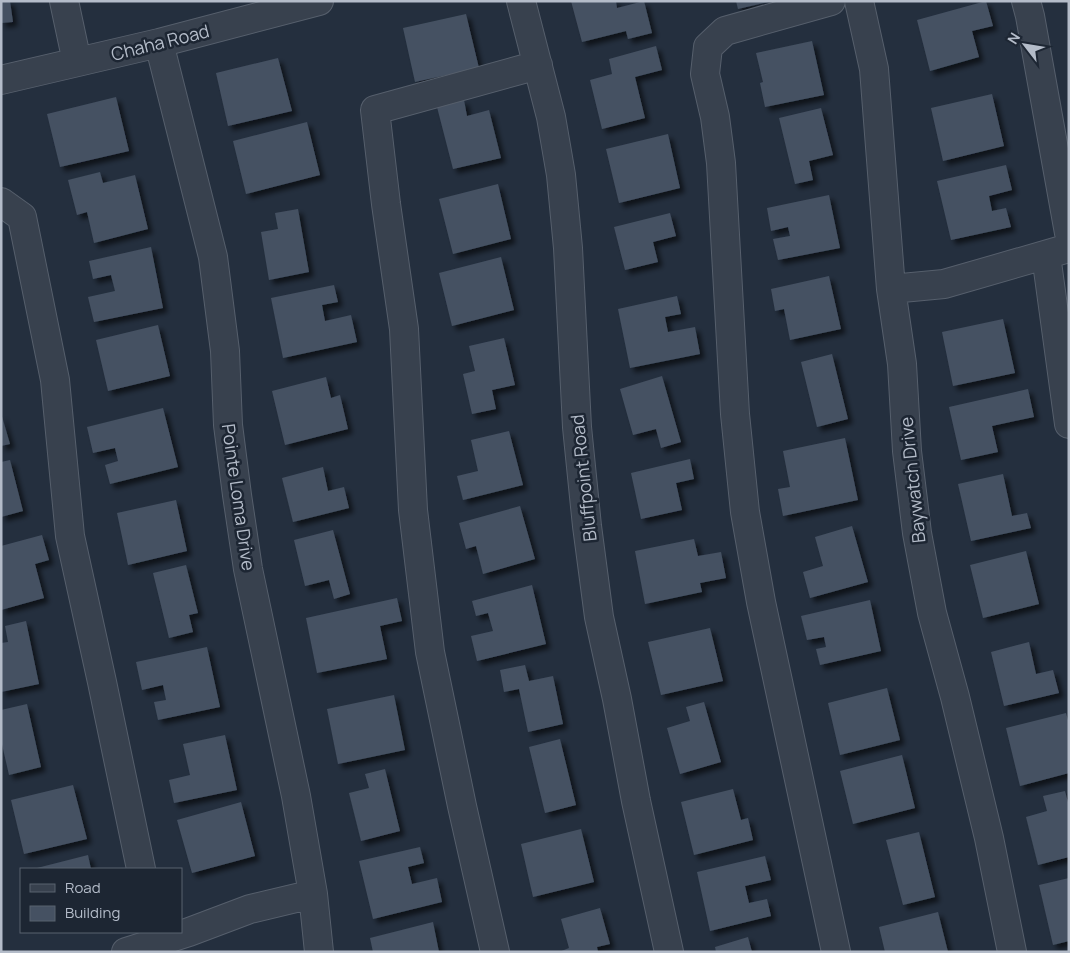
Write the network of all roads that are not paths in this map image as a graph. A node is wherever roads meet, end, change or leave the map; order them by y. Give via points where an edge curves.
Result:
1 (64, 1) edge
2 (319, 1) edge
3 (521, 1) edge
4 (831, 1) edge
5 (859, 1) edge
6 (1026, 1) edge
7 (158, 43) junction
8 (77, 62) junction
9 (538, 65) junction
10 (1, 80) edge
11 (1, 202) edge
12 (1069, 233) edge
13 (1057, 252) edge
14 (891, 289) junction
15 (1069, 424) edge
16 (141, 868) edge
17 (313, 894) junction
18 (155, 937) edge
19 (126, 952) edge
20 (319, 952) edge
21 (495, 952) edge
22 (669, 952) edge
23 (836, 952) edge
24 (1012, 952) edge

1 - 8 street
2 - 7 street, Chaha Road
3 - 9 street, Bluffpoint Road
4 - 23 street via 725,30 708,47 705,74 721,163 735,414 745,512 761,602
5 - 14 street, Baywatch Drive via 874,69
6 - 12 street
7 - 8 street, Chaha Road
7 - 17 street, Pointe Loma Drive via 213,257 225,351 228,425 247,560
8 - 10 street, Chaha Road
9 - 21 street via 375,110 404,328 413,510 430,652
9 - 22 street, Bluffpoint Road via 561,174 577,428 599,617
11 - 16 street via 22,217 55,380 70,536
13 - 14 street via 944,284
13 - 15 street
14 - 24 street, Baywatch Drive via 902,364 907,451 917,533 932,613 964,734
17 - 18 street via 250,909 189,932
17 - 20 street, Pointe Loma Drive
18 - 19 street

